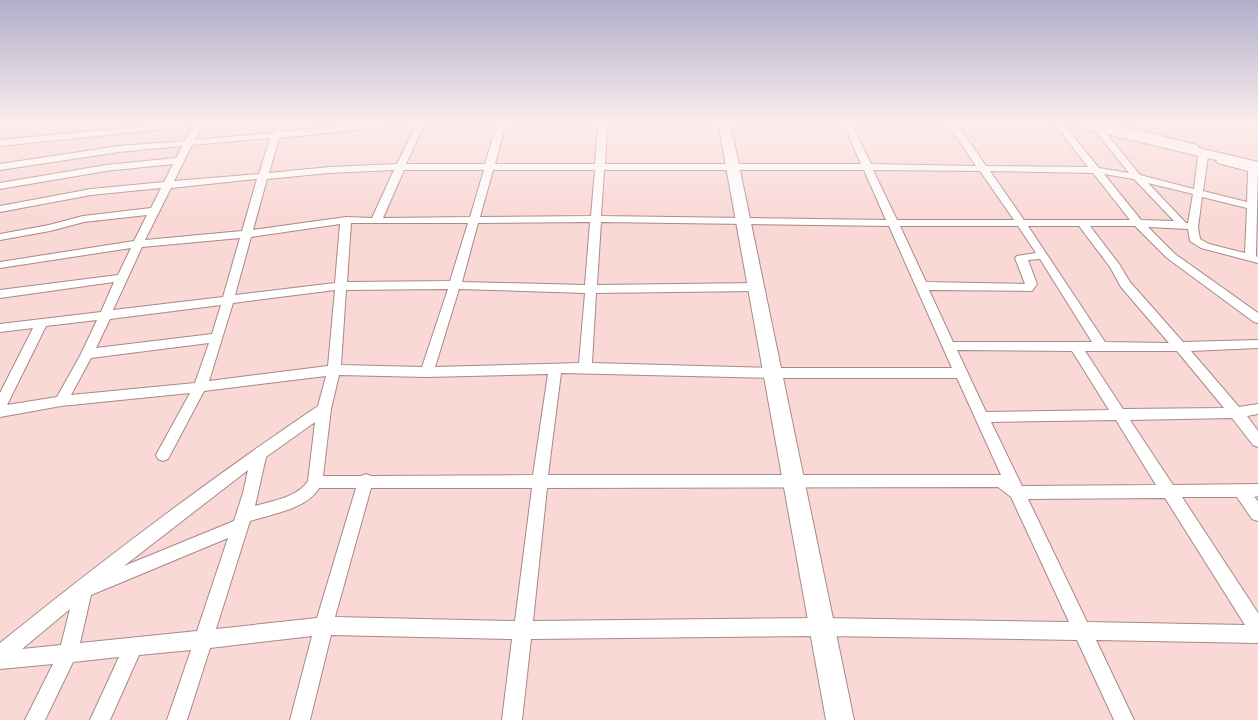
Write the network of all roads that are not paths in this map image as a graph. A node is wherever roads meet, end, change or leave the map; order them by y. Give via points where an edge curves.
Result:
1 (75, 156) edge
2 (182, 156) edge
3 (269, 156) edge
4 (404, 156) edge
5 (493, 156) edge
6 (600, 156) edge
7 (731, 156) edge
8 (862, 156) edge
9 (973, 156) edge
10 (1084, 156) edge
11 (1120, 156) edge
12 (1203, 156) joint
13 (1213, 156) edge
14 (179, 161) junction
15 (0, 167) edge
16 (399, 167) junction
17 (599, 167) junction
18 (867, 167) junction
19 (489, 168) junction
20 (734, 168) junction
21 (1257, 168) edge
22 (982, 169) junction
23 (1095, 170) junction
24 (263, 177) junction
25 (1137, 177) junction
26 (168, 185) junction
27 (0, 186) edge
28 (1197, 193) junction
29 (1255, 207) edge
30 (0, 210) edge
31 (154, 211) junction
32 (595, 219) junction
33 (346, 220) junction
34 (743, 220) junction
35 (376, 221) junction
36 (474, 221) junction
37 (1022, 222) junction
38 (893, 223) junction
39 (1082, 223) junction
40 (1138, 223) junction
41 (1188, 226) junction
42 (247, 234) junction
43 (0, 237) edge
44 (138, 244) junction
45 (1043, 255) junction
46 (1254, 259) edge
47 (0, 265) edge
48 (122, 278) junction
49 (455, 285) junction
50 (340, 286) junction
51 (921, 286) junction
52 (756, 287) junction
53 (590, 289) junction
54 (0, 294) edge
55 (228, 300) junction
56 (105, 315) junction
57 (1258, 319) edge
58 (42, 323) junction
59 (0, 328) edge
60 (217, 338) junction
61 (1258, 344) edge
62 (949, 346) junction
63 (1075, 346) junction
64 (1101, 346) junction
65 (1180, 347) junction
66 (87, 354) junction
67 (585, 368) junction
68 (555, 369) junction
69 (334, 370) junction
70 (427, 372) junction
71 (773, 373) junction
72 (961, 373) junction
73 (200, 387) junction
74 (61, 401) junction
75 (1258, 409) edge
76 (324, 410) junction
77 (1, 412) edge
78 (1236, 413) junction
79 (1118, 414) junction
80 (982, 416) junction
81 (1258, 440) edge
82 (259, 453) junction
83 (163, 455) dead end
84 (366, 480) junction
85 (794, 481) junction
86 (315, 482) junction
87 (540, 482) junction
88 (1241, 490) junction
89 (1258, 490) edge
90 (1169, 492) junction
91 (1018, 494) junction
92 (1258, 514) edge
93 (241, 521) junction
94 (84, 588) junction
95 (324, 626) junction
96 (822, 627) junction
97 (1258, 629) edge
98 (522, 630) junction
99 (1083, 632) junction
100 (1258, 634) edge
101 (202, 640) junction
102 (133, 647) junction
103 (68, 653) junction
104 (0, 655) edge
105 (0, 660) edge
106 (34, 720) edge
107 (100, 720) edge
108 (177, 720) edge
109 (300, 720) edge
110 (512, 720) edge
111 (840, 720) edge
112 (1124, 720) edge

1 - 15 street
2 - 14 street
3 - 24 street
4 - 16 street
5 - 19 street
6 - 17 street
7 - 20 street
8 - 18 street
9 - 22 street
10 - 23 street
11 - 25 street
12 - 21 street
12 - 28 street
13 - 21 street
14 - 26 street
14 - 27 street via 106,168
16 - 19 street
16 - 24 street
16 - 35 street
17 - 19 street
17 - 20 street
17 - 32 street
18 - 20 street
18 - 22 street
18 - 38 street
19 - 36 street
20 - 34 street
21 - 29 street
22 - 23 street
22 - 37 street
23 - 25 street
23 - 40 street
24 - 26 street
24 - 42 street
25 - 28 street
25 - 41 street
26 - 30 street via 91,192
26 - 31 street
28 - 29 street
28 - 41 street
29 - 46 street
31 - 43 street via 73,221
31 - 44 street
32 - 34 street
32 - 36 street
32 - 53 street
33 - 35 street
33 - 42 street
33 - 50 street
34 - 38 street
34 - 52 street
35 - 36 street
36 - 49 street
37 - 38 street
37 - 39 street
37 - 45 street
38 - 51 street
39 - 40 street
39 - 65 street via 1115,266 1125,284
40 - 41 street
40 - 57 street via 1171,256
41 - 46 street via 1196,242
42 - 44 street
42 - 55 street
44 - 47 street
44 - 48 street
45 - 51 street via 1021,258 1031,284 1028,288
45 - 64 street
48 - 54 street
48 - 56 street
49 - 50 street
49 - 53 street
49 - 70 street
50 - 55 street
50 - 69 street
51 - 62 street
52 - 53 street
52 - 71 street
53 - 67 street
55 - 56 street
55 - 60 street
56 - 58 street
56 - 66 street
58 - 59 street
58 - 77 street
60 - 66 street
60 - 73 street
61 - 65 street
62 - 63 street
62 - 72 street
63 - 64 street
63 - 79 street
64 - 65 street
65 - 78 street
66 - 74 street
67 - 68 street
67 - 71 street
68 - 70 street
68 - 87 street
69 - 70 street
69 - 73 street
69 - 76 street
71 - 72 street
71 - 85 street
72 - 80 street
73 - 74 street
73 - 83 street
74 - 77 street
75 - 78 street
76 - 82 street
76 - 86 street
78 - 79 street
78 - 81 street
79 - 80 street
79 - 90 street
80 - 91 street
82 - 93 street via 251,493
82 - 94 street
84 - 86 street
84 - 87 street
84 - 95 street
85 - 87 street
85 - 91 street via 1001,481
85 - 96 street
86 - 93 street via 310,491 300,498
87 - 98 street
88 - 89 street
88 - 90 street
88 - 92 street
90 - 91 street
90 - 97 street
91 - 99 street
93 - 94 street
93 - 101 street
94 - 103 street
94 - 104 street
95 - 98 street
95 - 101 street
95 - 109 street
96 - 98 street
96 - 99 street
96 - 111 street
98 - 110 street
99 - 100 street
99 - 112 street
101 - 102 street
101 - 108 street
102 - 103 street
102 - 107 street
103 - 105 street
103 - 106 street

